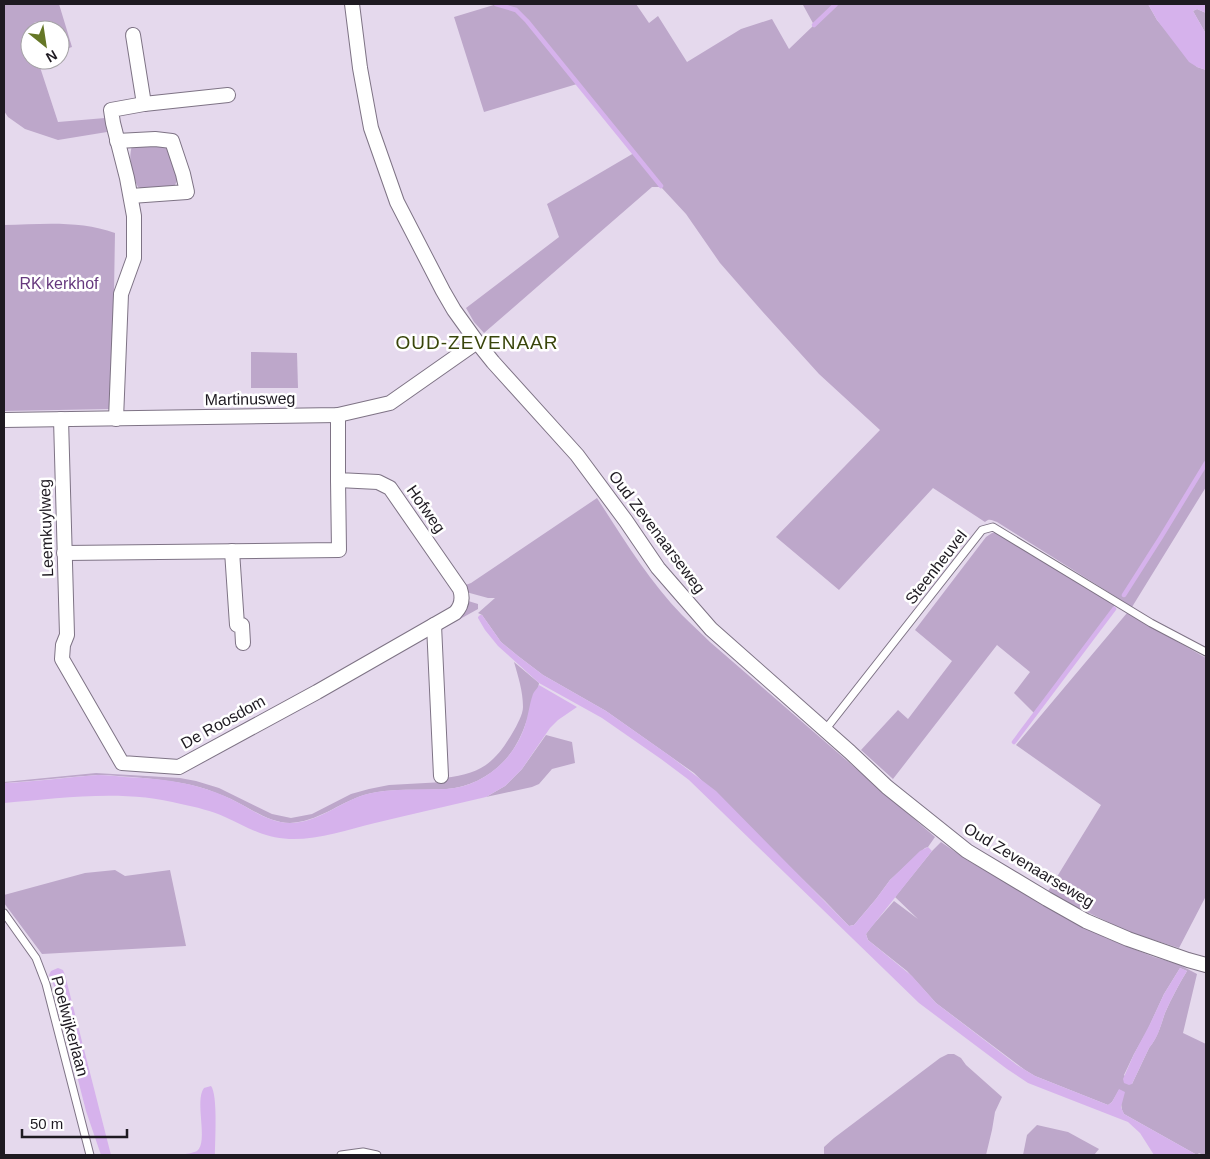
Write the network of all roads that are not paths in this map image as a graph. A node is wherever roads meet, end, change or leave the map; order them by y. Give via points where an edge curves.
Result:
1 (352, 4) edge
2 (133, 35) dead end
3 (228, 95) dead end
4 (144, 104) junction
5 (117, 141) junction
6 (131, 196) junction
7 (477, 342) junction
8 (338, 415) junction
9 (60, 419) junction
10 (116, 419) junction
11 (4, 420) edge
12 (338, 480) junction
13 (232, 551) junction
14 (64, 553) junction
15 (462, 596) joint
16 (434, 625) junction
17 (66, 635) joint
18 (243, 643) dead end
19 (1206, 652) edge
20 (825, 730) junction
21 (441, 776) dead end
22 (4, 913) edge
23 (1206, 965) edge
24 (90, 1155) edge
25 (341, 1155) edge
26 (377, 1155) edge

1 - 7 street, Oud Zevenaarseweg via 372,128 398,202 443,291
2 - 4 street
3 - 4 street
4 - 5 street via 111,110
5 - 6 street
5 - 6 street via 172,141 187,192
6 - 10 street via 134,258 121,294
7 - 8 street, Martinusweg via 390,403
7 - 20 street, Oud Zevenaarseweg via 577,455 658,568 711,629
8 - 10 street, Martinusweg
8 - 12 street
9 - 10 street, Martinusweg
9 - 11 street, Martinusweg
9 - 14 street, Leemkuylweg
12 - 13 street via 339,550
12 - 15 street, Hofweg via 378,482 390,488
13 - 14 street
13 - 18 street via 237,625 242,625
14 - 17 street, Leemkuylweg
15 - 16 street, De Roosdom via 459,609
16 - 17 street, De Roosdom via 180,766 122,763 62,659
16 - 21 street
19 - 20 lane, Steenheuvel via 1151,623 993,527 982,530
20 - 23 street, Oud Zevenaarseweg via 887,787 967,851 1086,921
22 - 24 lane, Poelwijkerlaan via 36,958 46,984
25 - 26 lane via 363,1152

